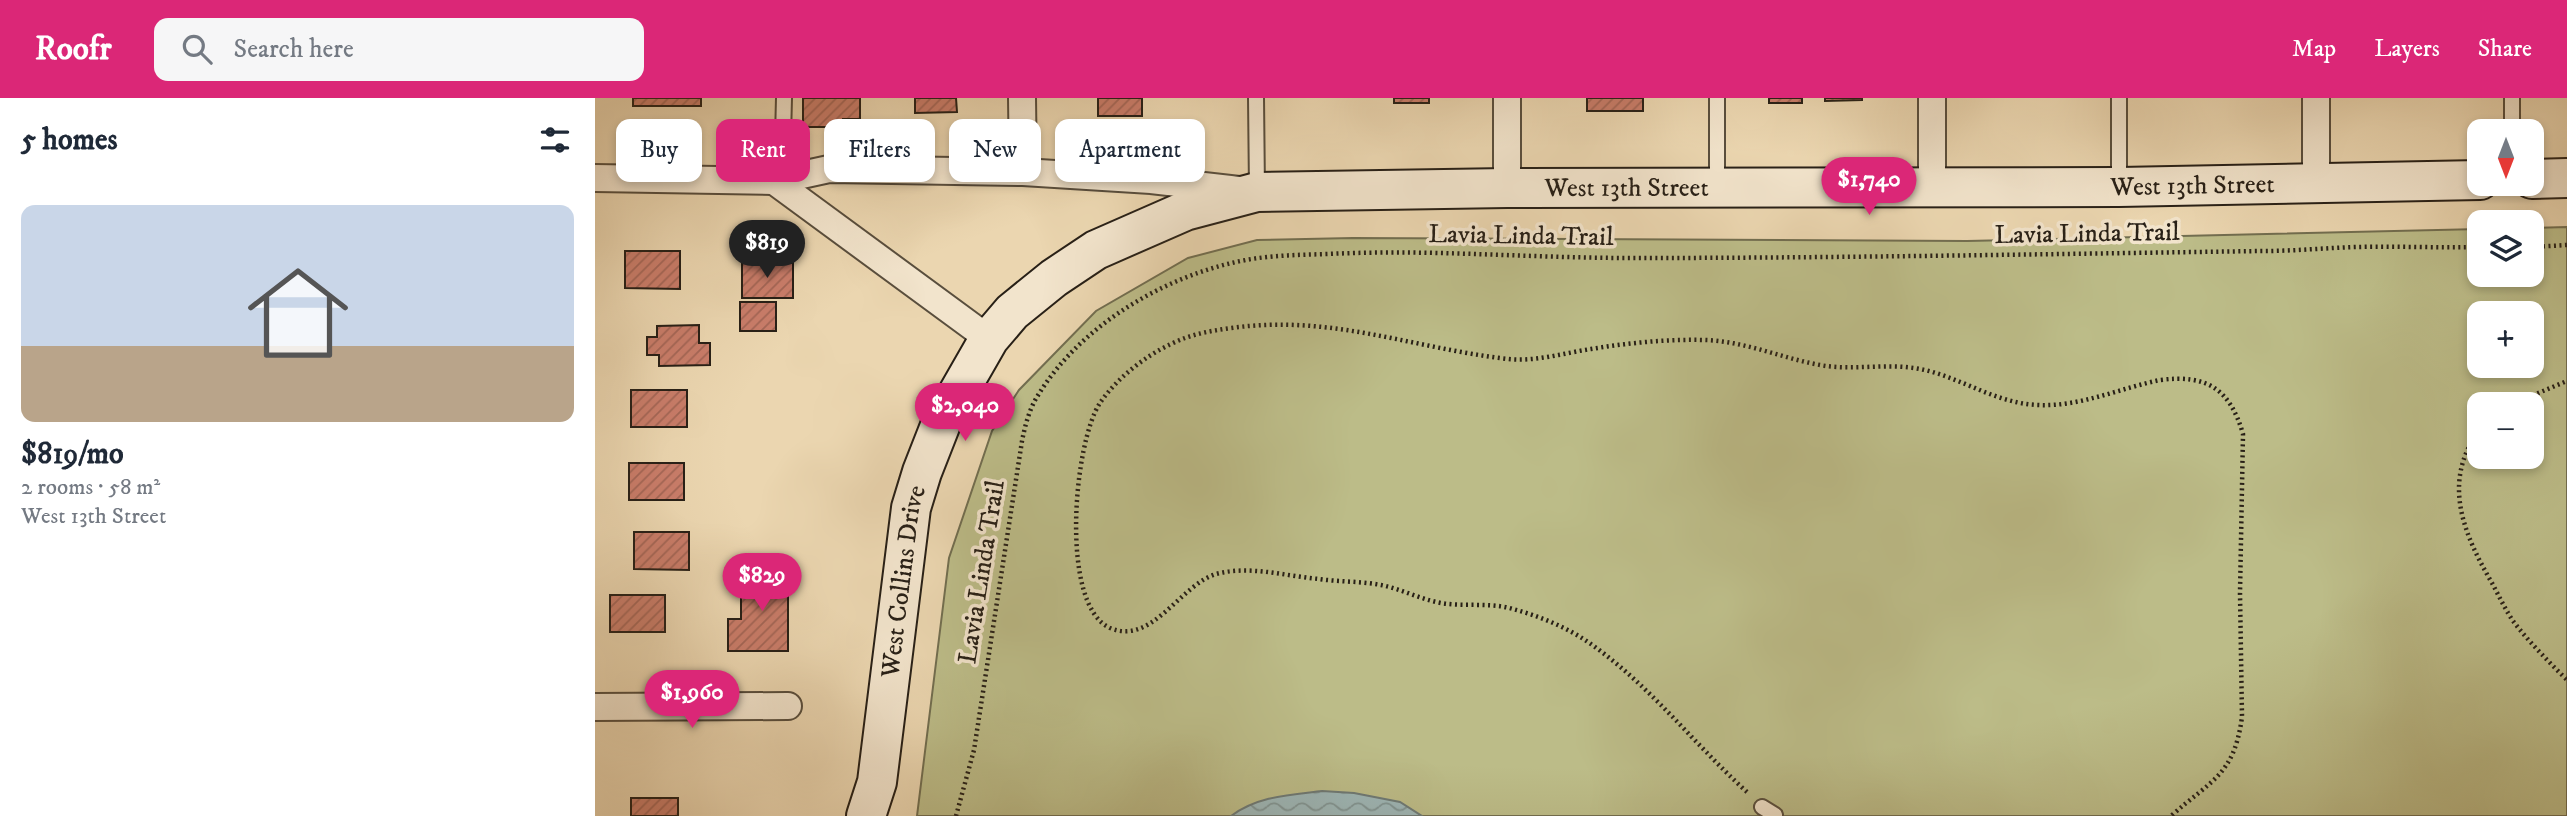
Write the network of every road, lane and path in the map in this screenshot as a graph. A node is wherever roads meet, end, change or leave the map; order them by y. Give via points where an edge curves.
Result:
1 (783, 98) edge
2 (1022, 98) edge
3 (1256, 98) edge
4 (1507, 98) edge
5 (1717, 98) edge
6 (1932, 98) edge
7 (2119, 98) edge
8 (2316, 98) edge
9 (2512, 98) edge
10 (783, 119) edge
11 (1022, 119) edge
12 (2512, 119) edge
13 (949, 171) edge
14 (810, 173) edge
15 (1041, 173) edge
16 (595, 178) edge
17 (2567, 178) edge
18 (2545, 179) edge
19 (716, 180) edge
20 (2467, 180) edge
21 (775, 182) edge
22 (2316, 183) junction
23 (1932, 187) junction
24 (2119, 187) junction
25 (1507, 188) junction
26 (1717, 189) junction
27 (1257, 192) junction
28 (2567, 246) edge
29 (2467, 247) edge
30 (2544, 247) edge
31 (989, 339) junction
32 (2567, 381) edge
33 (2541, 392) edge
34 (2467, 449) edge
35 (2567, 680) edge
36 (788, 706) dead end
37 (595, 707) edge
38 (1769, 811) edge
39 (866, 816) edge
40 (956, 816) edge
41 (2171, 816) edge

1 - 10 lane
2 - 11 street
3 - 27 lane
4 - 25 street
5 - 26 lane
6 - 23 street
7 - 24 lane
8 - 22 street
9 - 12 lane
13 - 14 street, West 13th Street via 829,169
15 - 27 street, West 13th Street
16 - 19 street, West 13th Street
17 - 18 main road
20 - 22 main road, West 13th Street
21 - 31 street
22 - 24 main road, West 13th Street
23 - 24 main road, West 13th Street
23 - 26 main road, West 13th Street
25 - 26 main road, West 13th Street
25 - 27 main road, West 13th Street
27 - 31 main road, West Collins Drive via 1185,211 1096,250 1012,312
28 - 30 path
29 - 40 path, Lavia Linda Trail via 2049,256 1629,258 1345,253 1278,255 1237,262 1175,282 1123,309 1093,333 1065,360 1033,404 1022,441 974,750
31 - 39 main road, West Collins Drive via 942,421 911,508 877,782
32 - 33 path
34 - 35 path via 2459,496 2463,522 2480,564 2512,619
36 - 37 street
38 - 41 path via 1725,773 1658,700 1601,651 1552,622 1509,607 1454,605 1380,585 1246,570 1204,579 1143,627 1117,631 1103,625 1087,604 1077,549 1078,480 1100,402 1158,350 1184,338 1256,324 1292,323 1382,334 1516,360 1645,342 1708,340 1827,366 1916,368 1992,396 2038,405 2068,403 2173,378 2201,381 2228,398 2243,435 2242,717 2233,755 2218,778

